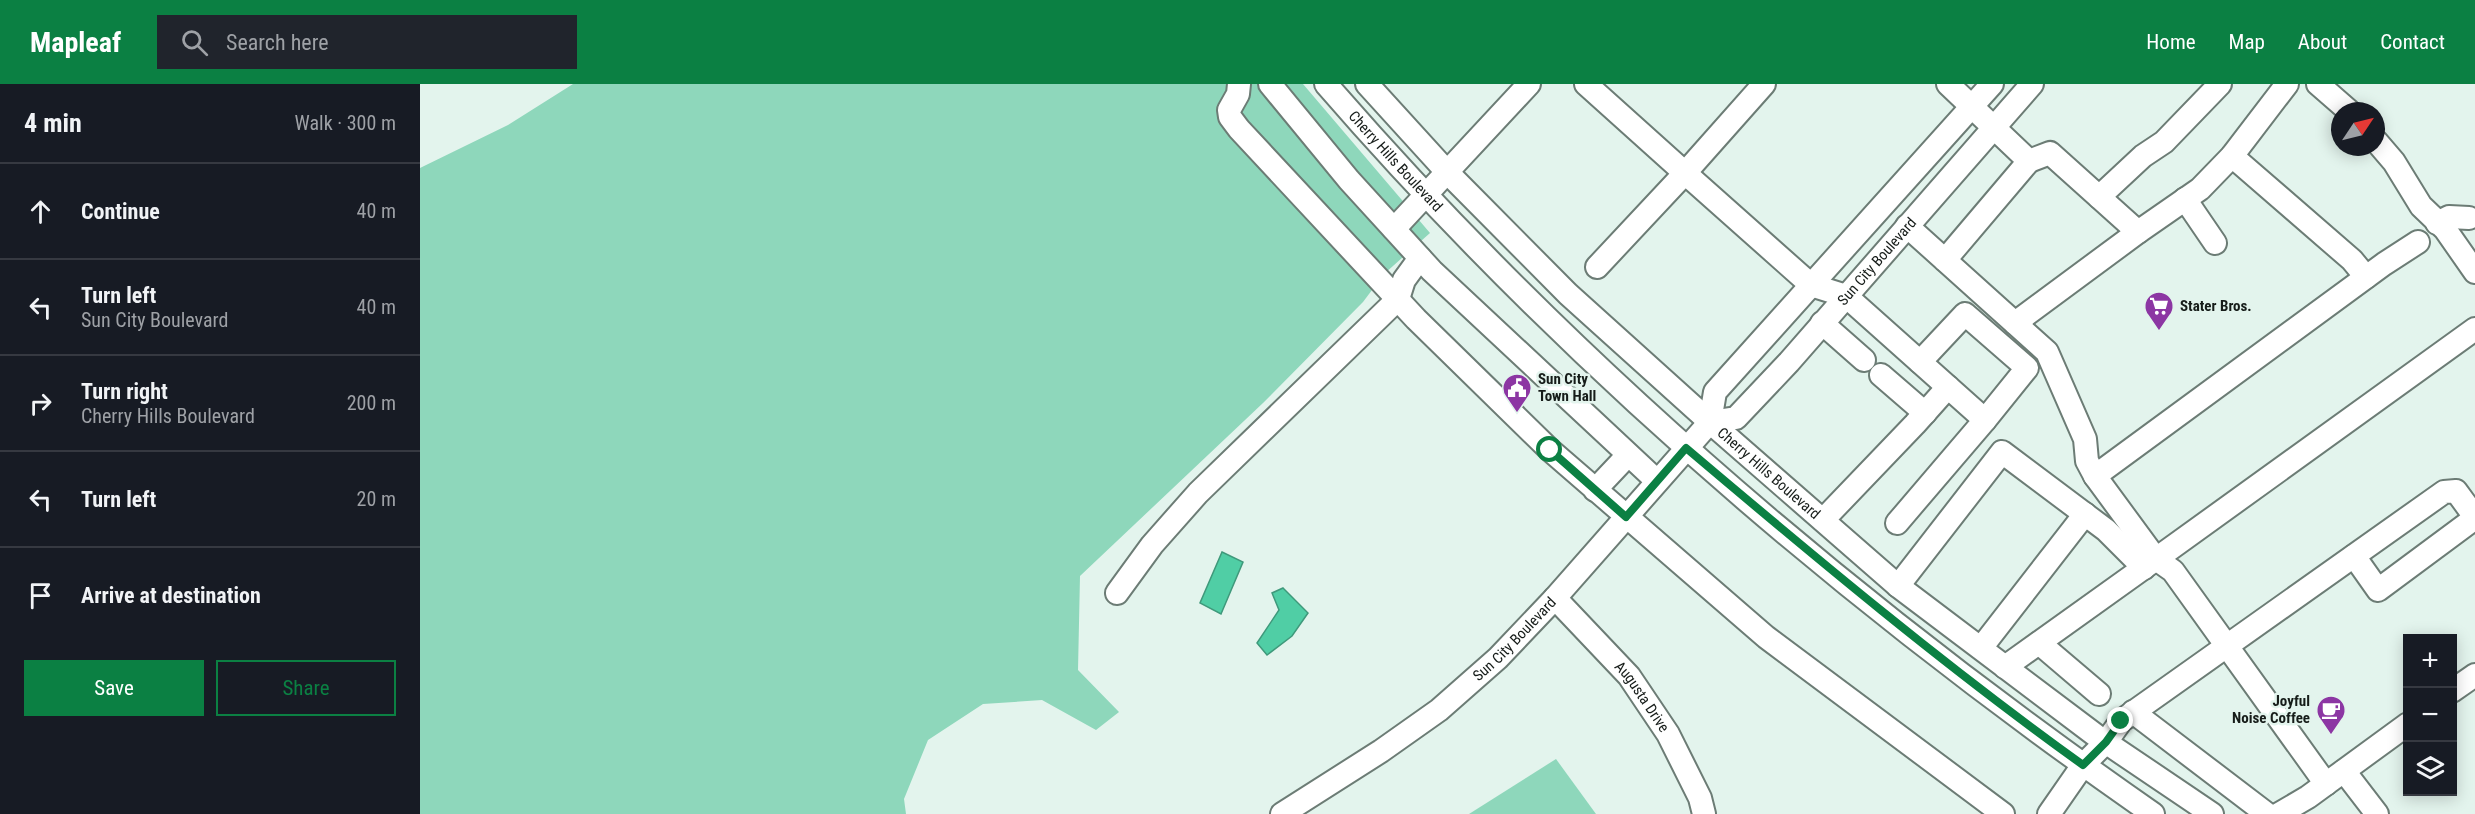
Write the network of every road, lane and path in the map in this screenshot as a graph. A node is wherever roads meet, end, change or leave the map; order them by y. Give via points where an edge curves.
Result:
1 (1326, 84) edge
2 (1367, 84) edge
3 (1529, 84) edge
4 (1586, 84) edge
5 (1764, 84) edge
6 (1948, 84) edge
7 (1992, 84) edge
8 (2032, 84) edge
9 (2220, 84) edge
10 (2287, 84) edge
11 (2318, 84) edge
12 (1239, 89) edge
13 (1278, 92) edge
14 (2339, 102) edge
15 (1973, 105) junction
16 (1995, 127) junction
17 (2385, 152) edge
18 (2232, 156) junction
19 (2029, 161) junction
20 (1448, 173) junction
21 (1685, 173) junction
22 (1427, 196) junction
23 (2099, 197) junction
24 (2185, 199) junction
25 (2469, 218) dead end
26 (2437, 223) junction
27 (1907, 226) junction
28 (1394, 229) junction
29 (2138, 232) junction
30 (2418, 242) dead end
31 (2215, 243) dead end
32 (1420, 258) junction
33 (1945, 260) junction
34 (1597, 267) dead end
35 (2475, 272) edge
36 (2366, 277) junction
37 (1811, 285) junction
38 (1846, 297) junction
39 (1398, 299) junction
40 (1822, 323) junction
41 (2015, 323) junction
42 (2475, 329) edge
43 (1864, 360) dead end
44 (1920, 362) junction
45 (1881, 375) dead end
46 (1947, 387) junction
47 (1925, 413) junction
48 (1985, 420) junction
49 (1710, 422) junction
50 (1686, 448) junction
51 (1628, 455) junction
52 (2095, 476) junction
53 (1657, 482) junction
54 (1595, 490) junction
55 (2085, 514) junction
56 (1626, 517) junction
57 (2475, 518) edge
58 (1823, 520) junction
59 (1897, 523) dead end
60 (2354, 556) junction
61 (2150, 564) junction
62 (1898, 586) junction
63 (1117, 593) dead end
64 (1555, 598) junction
65 (2039, 643) junction
66 (2227, 645) junction
67 (1981, 648) junction
68 (2005, 667) junction
69 (2475, 675) edge
70 (2456, 688) edge
71 (2099, 694) dead end
72 (2133, 712) junction
73 (2403, 728) edge
74 (2106, 742) junction
75 (2083, 765) junction
76 (2335, 777) junction
77 (1281, 814) edge
78 (1704, 814) edge
79 (2003, 814) edge
80 (2049, 814) edge
81 (2153, 814) edge
82 (2212, 814) edge
83 (2267, 814) edge
84 (2279, 814) edge
85 (2377, 814) edge

1 - 22 street, Cherry Hills Boulevard
2 - 20 street, Cherry Hills Boulevard
3 - 20 street
4 - 21 street
5 - 21 street
6 - 15 street
7 - 15 street
8 - 16 street, Sun City Boulevard
9 - 23 street via 2164,142
10 - 18 street
11 - 14 street
12 - 13 street via 1265,96
12 - 39 street via 1229,110 1239,129
13 - 28 street
15 - 16 street
15 - 37 street
16 - 19 street
16 - 27 street, Sun City Boulevard
17 - 26 street
18 - 24 street
18 - 36 street via 2352,260
19 - 23 street via 2050,153
19 - 33 street
20 - 22 street
20 - 49 street, Cherry Hills Boulevard via 1568,294
21 - 34 street
21 - 37 street
22 - 28 street
22 - 50 street, Cherry Hills Boulevard via 1586,356
23 - 29 street
24 - 29 street
24 - 31 street
25 - 26 street via 2449,217
26 - 35 street
27 - 33 street
27 - 38 street, Sun City Boulevard
28 - 32 street
29 - 41 street
30 - 36 street
32 - 39 street via 1404,280
32 - 51 street
33 - 41 street
36 - 52 street
37 - 38 street
37 - 49 street via 1715,392
38 - 40 street, Sun City Boulevard
38 - 44 street
39 - 54 street
39 - 63 street via 1198,493 1152,545
40 - 43 street
40 - 49 street, Sun City Boulevard via 1736,418
41 - 52 street via 2047,352 2085,439 2087,461
42 - 61 street
44 - 46 street
44 - 48 street via 1965,314 2027,368
45 - 47 street
46 - 47 street
46 - 48 street
47 - 58 street
48 - 59 street
49 - 50 street, Sun City Boulevard
49 - 58 street, Cherry Hills Boulevard
50 - 53 street, Sun City Boulevard
50 - 75 street, Cherry Hills Boulevard via 1853,589
51 - 53 street
51 - 54 street
52 - 61 street
53 - 56 street, Sun City Boulevard
54 - 56 street
55 - 61 street
55 - 62 street via 2002,452
55 - 67 street
56 - 64 street, Sun City Boulevard
56 - 79 street via 1766,637
57 - 60 street via 2456,492 2444,492
57 - 60 street via 2378,590
58 - 62 street, Cherry Hills Boulevard
60 - 66 street
61 - 65 street
61 - 66 street via 2173,571
62 - 67 street, Cherry Hills Boulevard
64 - 77 street, Sun City Boulevard via 1498,658 1438,710
64 - 78 street, Augusta Drive via 1629,676 1668,734
65 - 68 street
65 - 71 street
66 - 72 street
66 - 76 street
67 - 68 street, Cherry Hills Boulevard
68 - 74 street, Cherry Hills Boulevard
69 - 70 street
72 - 74 street
72 - 83 street
73 - 76 street
74 - 75 street
74 - 82 street, Cherry Hills Boulevard
75 - 80 street
75 - 81 street, Cherry Hills Boulevard
76 - 84 street
76 - 85 street

